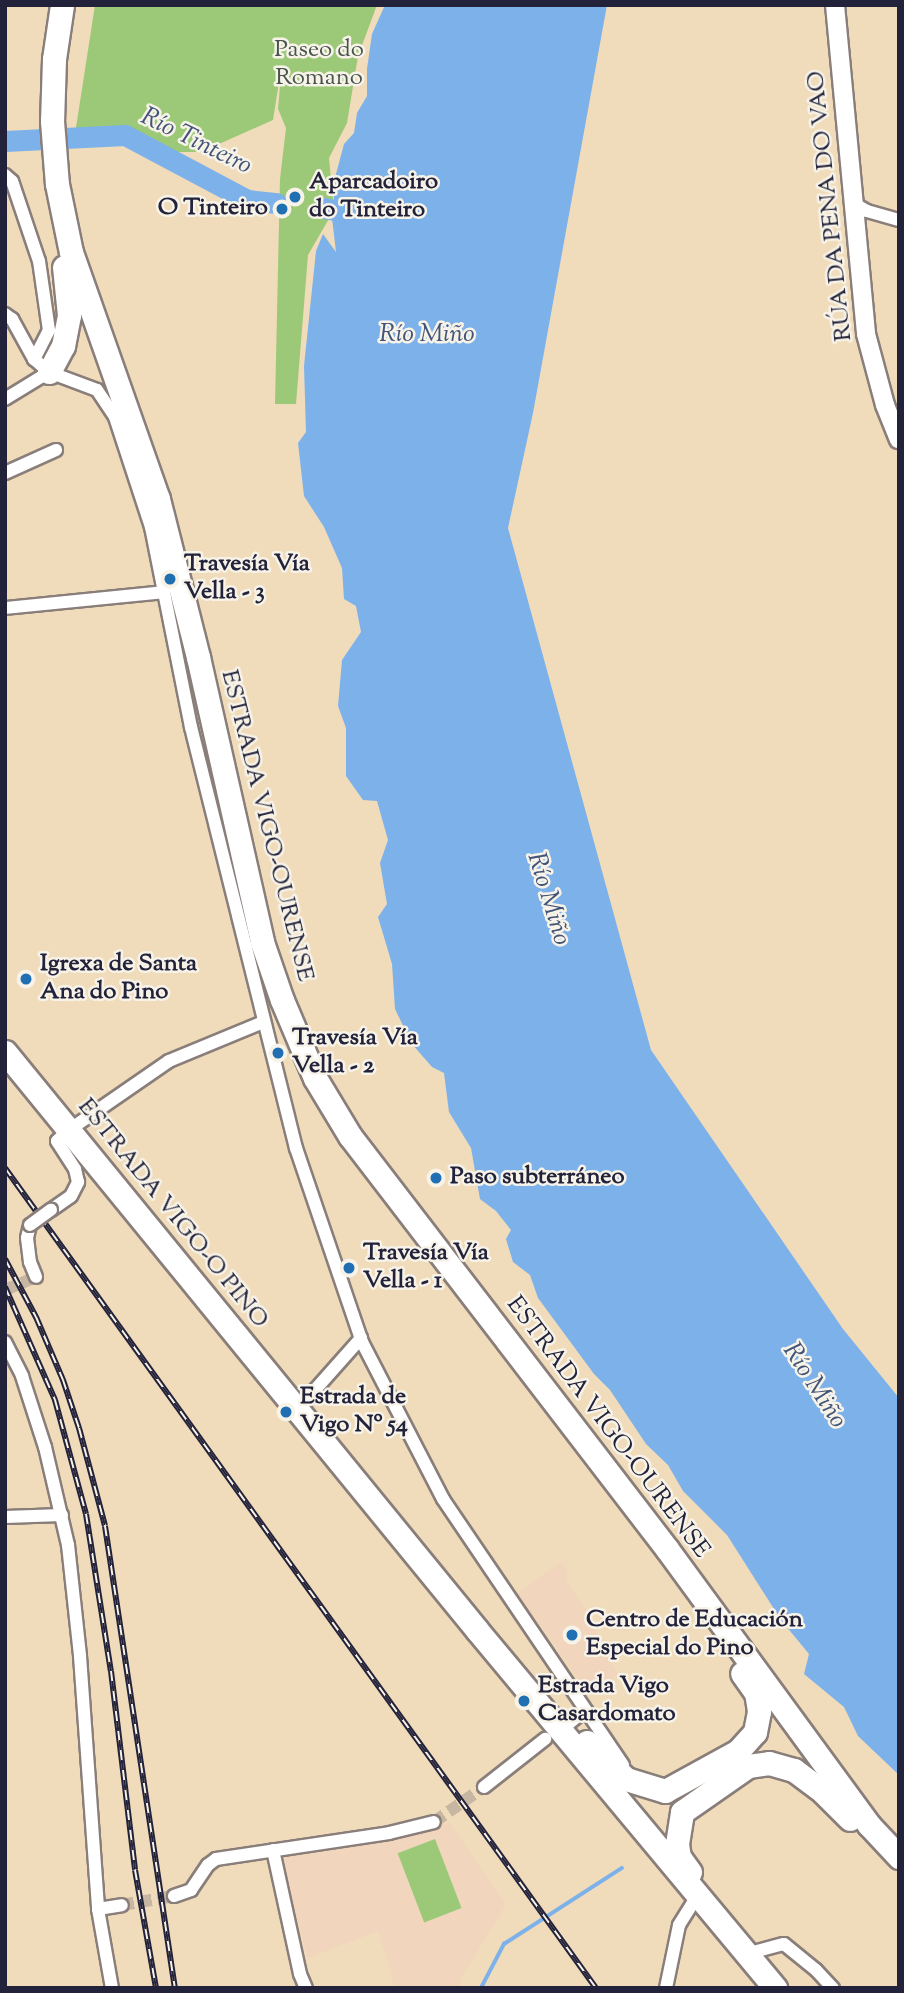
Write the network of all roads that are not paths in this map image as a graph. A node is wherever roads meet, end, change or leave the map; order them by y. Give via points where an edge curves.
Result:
1 (62, 5) edge
2 (835, 5) edge
3 (5, 175) edge
4 (54, 185) junction
5 (853, 203) junction
6 (899, 220) edge
7 (5, 314) edge
8 (42, 365) junction
9 (5, 398) edge
10 (894, 413) edge
11 (899, 439) edge
12 (56, 450) dead end
13 (5, 473) edge
14 (164, 592) junction
15 (5, 608) edge
16 (263, 1022) junction
17 (5, 1052) edge
18 (69, 1130) junction
19 (36, 1277) dead end
20 (361, 1338) junction
21 (5, 1342) edge
22 (298, 1409) junction
23 (568, 1420) junction
24 (62, 1515) junction
25 (5, 1517) edge
26 (477, 1630) junction
27 (533, 1696) junction
28 (577, 1717) junction
29 (545, 1739) junction
30 (575, 1747) junction
31 (484, 1787) tunnel mouth
32 (434, 1822) tunnel mouth
33 (273, 1850) junction
34 (899, 1857) edge
35 (899, 1868) edge
36 (698, 1895) junction
37 (174, 1896) tunnel mouth
38 (122, 1905) tunnel mouth
39 (98, 1909) junction
40 (746, 1954) junction
41 (111, 1988) edge
42 (306, 1988) edge
43 (666, 1988) edge
44 (775, 1988) edge
45 (833, 1988) edge

1 - 4 highway, ESTRADA VIGO-OURENSE via 54,60
2 - 5 main road, RÚA DA PENA DO VAO
3 - 8 street via 12,181 39,261 49,330
4 - 8 highway via 69,300 63,346
4 - 23 highway, ESTRADA VIGO-OURENSE via 89,308 159,499 262,942 282,1000 315,1078 350,1136
5 - 6 street
5 - 10 main road, RÚA DA PENA DO VAO via 866,334
7 - 8 street
8 - 9 street
8 - 14 street via 97,390 115,417 151,527
10 - 11 main road, RÚA DA PENA DO VAO
12 - 13 street
14 - 15 street
14 - 16 street via 191,727
16 - 18 street via 169,1061
16 - 20 street via 296,1148
17 - 18 highway, ESTRADA VIGO-O PINO
18 - 19 street, bridge via 57,1141 78,1182 71,1196 30,1225 27,1237
18 - 22 highway, ESTRADA VIGO-O PINO
20 - 22 street
20 - 28 street via 443,1499
21 - 24 street via 34,1413
22 - 26 highway, ESTRADA VIGO-O PINO
23 - 28 highway via 756,1693 759,1711 755,1732 738,1751 665,1791 626,1779
23 - 34 highway, ESTRADA VIGO-OURENSE via 869,1825
24 - 25 street
24 - 39 street via 80,1656
26 - 27 highway
26 - 28 highway
27 - 29 street
27 - 30 highway
29 - 30 street
29 - 31 street
30 - 36 highway
32 - 33 street
33 - 37 street via 216,1859 191,1890
33 - 42 street
35 - 40 highway via 823,1792 794,1770 769,1763 732,1774 682,1812 677,1844 679,1857 737,1930
36 - 40 highway
36 - 43 street via 680,1925
38 - 39 street
39 - 41 street
40 - 44 highway
40 - 45 street via 784,1944

